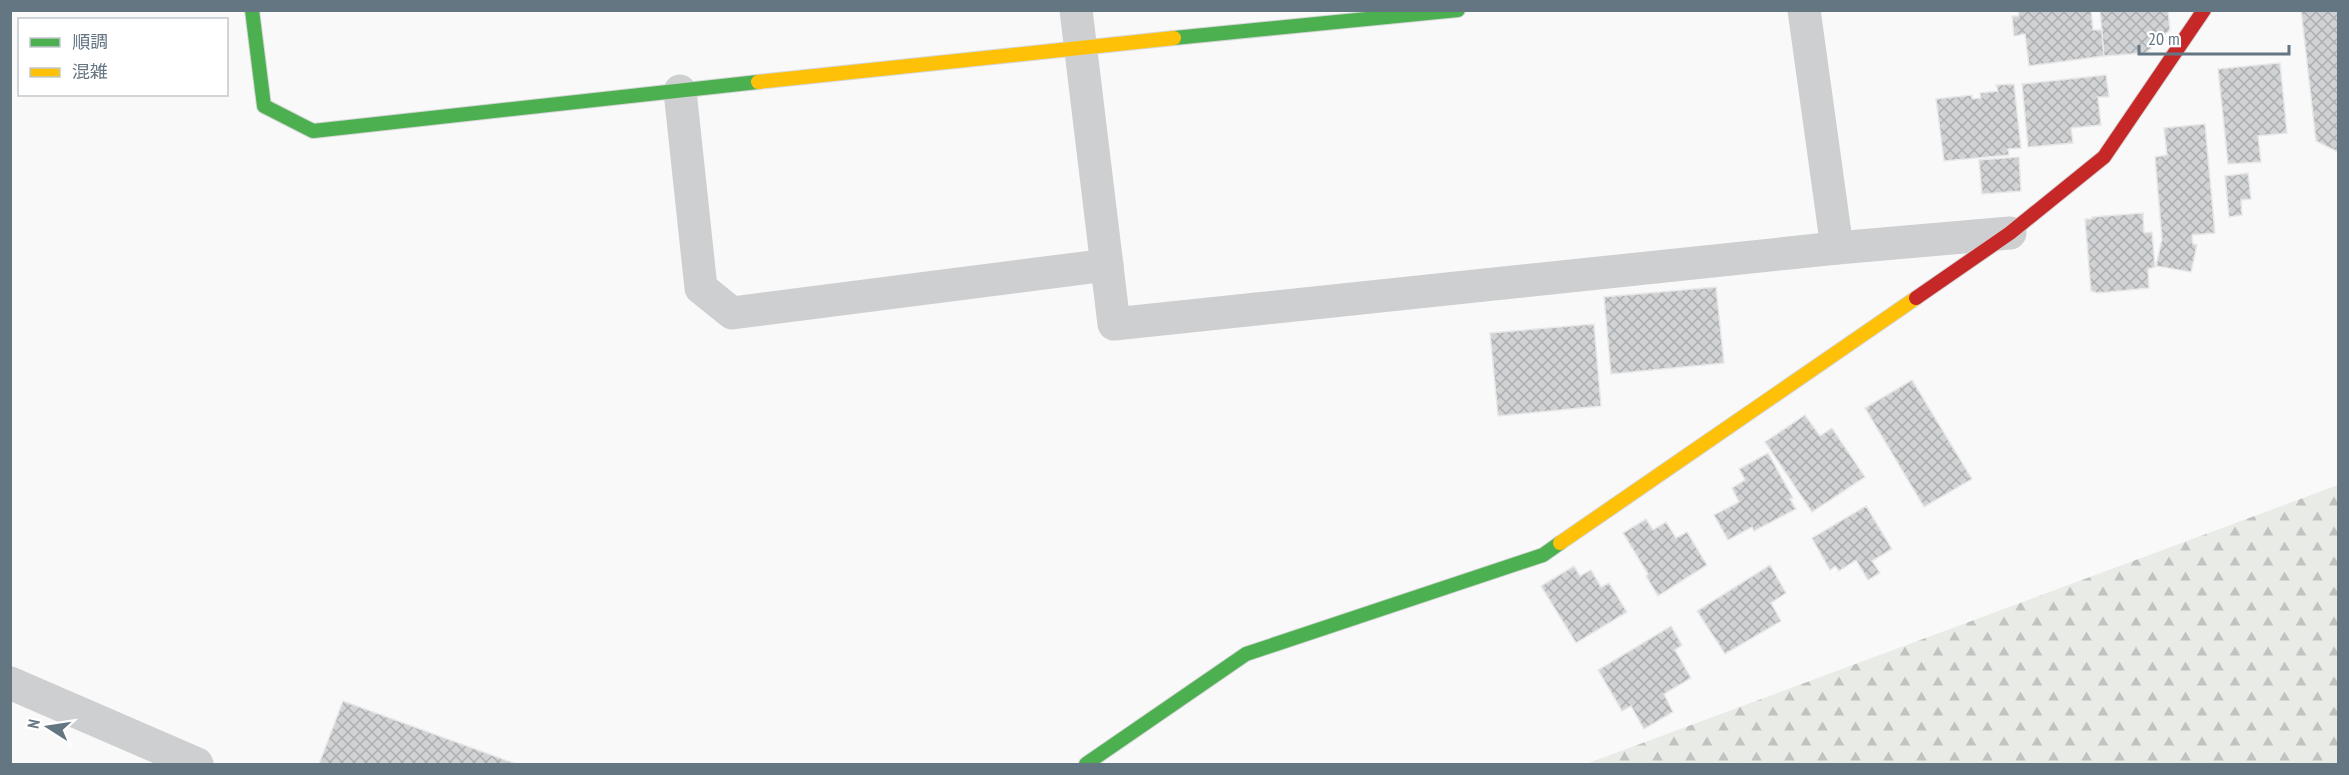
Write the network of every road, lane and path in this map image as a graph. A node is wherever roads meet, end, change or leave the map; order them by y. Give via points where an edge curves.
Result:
1 (252, 10) edge
2 (1076, 10) edge
3 (1458, 10) edge
4 (1804, 10) edge
5 (2204, 10) edge
6 (1081, 47) junction
7 (680, 91) junction
8 (2010, 233) junction
9 (1837, 248) junction
10 (1107, 265) junction
11 (10, 683) edge
12 (197, 765) edge
13 (1086, 765) edge

1 - 7 street via 264,106 314,131
2 - 6 street
3 - 6 street
4 - 9 street
5 - 8 street via 2104,157
6 - 7 street
6 - 10 street
7 - 10 street via 701,288 732,313
8 - 9 street
8 - 13 street via 1543,555 1246,654
9 - 10 street via 1114,324
11 - 12 street

